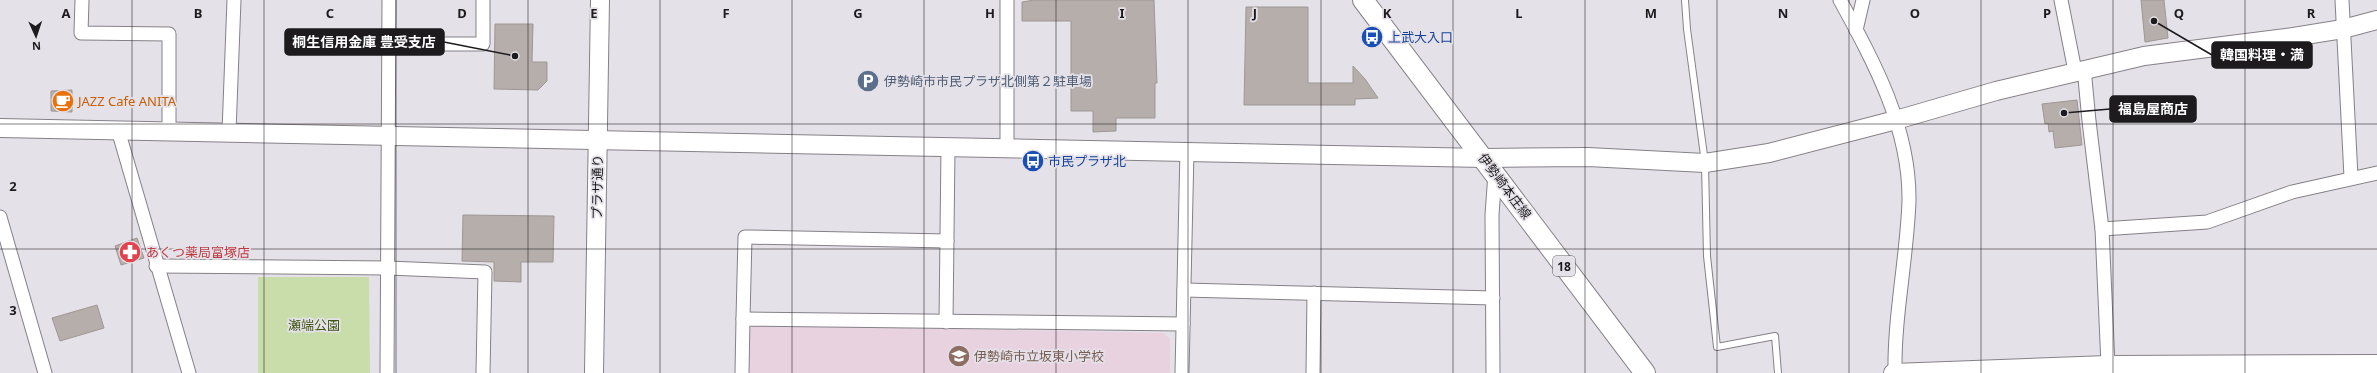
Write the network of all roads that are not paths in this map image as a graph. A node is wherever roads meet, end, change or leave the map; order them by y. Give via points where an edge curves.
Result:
1 (82, 0) edge
2 (234, 0) edge
3 (389, 0) edge
4 (483, 0) edge
5 (600, 0) edge
6 (1007, 0) edge
7 (1363, 0) edge
8 (1685, 0) edge
9 (1840, 0) edge
10 (1862, 0) edge
11 (2061, 0) edge
12 (2342, 0) edge
13 (2377, 20) edge
14 (2344, 29) junction
15 (1856, 30) junction
16 (388, 44) junction
17 (2080, 70) junction
18 (1896, 120) junction
19 (0, 128) edge
20 (118, 130) junction
21 (169, 131) junction
22 (229, 132) junction
23 (389, 135) junction
24 (598, 140) junction
25 (948, 148) junction
26 (1007, 148) junction
27 (1187, 151) junction
28 (1705, 163) junction
29 (1490, 166) junction
30 (2377, 173) edge
31 (2351, 177) junction
32 (0, 217) edge
33 (2102, 229) junction
34 (3, 237) edge
35 (947, 242) junction
36 (156, 266) junction
37 (388, 268) junction
38 (1184, 290) junction
39 (1314, 293) junction
40 (1493, 298) junction
41 (743, 319) junction
42 (946, 322) junction
43 (1183, 324) junction
44 (2377, 364) edge
45 (2108, 365) junction
46 (46, 373) edge
47 (189, 373) edge
48 (387, 373) edge
49 (483, 373) edge
50 (594, 373) edge
51 (742, 373) edge
52 (1182, 373) edge
53 (1313, 373) edge
54 (1493, 373) edge
55 (1645, 373) edge
56 (1778, 373) edge
57 (1894, 373) edge

1 - 21 street via 81,33 169,34
2 - 22 street
3 - 16 street
4 - 16 street via 483,44
5 - 24 street, プラザ通り
6 - 26 street
7 - 29 main road, 伊勢崎本庄線 / 18
8 - 28 lane
9 - 15 street
10 - 15 street
11 - 17 street
12 - 14 street
13 - 14 street
14 - 17 street via 2144,56
14 - 31 street
15 - 18 street via 1884,87
16 - 23 street
17 - 18 street
17 - 33 street
18 - 28 street via 1769,153
18 - 57 street via 1906,160 1908,201
19 - 20 street
20 - 21 street
20 - 36 street
21 - 22 street
22 - 23 street
23 - 24 street
23 - 37 street
24 - 25 street
24 - 50 street, プラザ通り
25 - 26 street
25 - 35 street
26 - 27 street
27 - 29 street
27 - 38 street
28 - 29 street via 1588,157
28 - 56 lane via 1707,256 1716,347 1775,336
29 - 40 street
29 - 55 main road, 伊勢崎本庄線 / 18
30 - 31 street
31 - 33 street via 2292,192 2207,222
32 - 34 street
33 - 45 street
34 - 46 street
35 - 41 street via 745,237
35 - 42 street
36 - 37 street
36 - 47 street
37 - 48 street
37 - 49 street via 485,272
38 - 39 street
38 - 43 street
39 - 40 street
39 - 53 street
40 - 54 street
41 - 42 street
41 - 51 street
42 - 43 street
43 - 52 street
44 - 45 street
45 - 57 street

